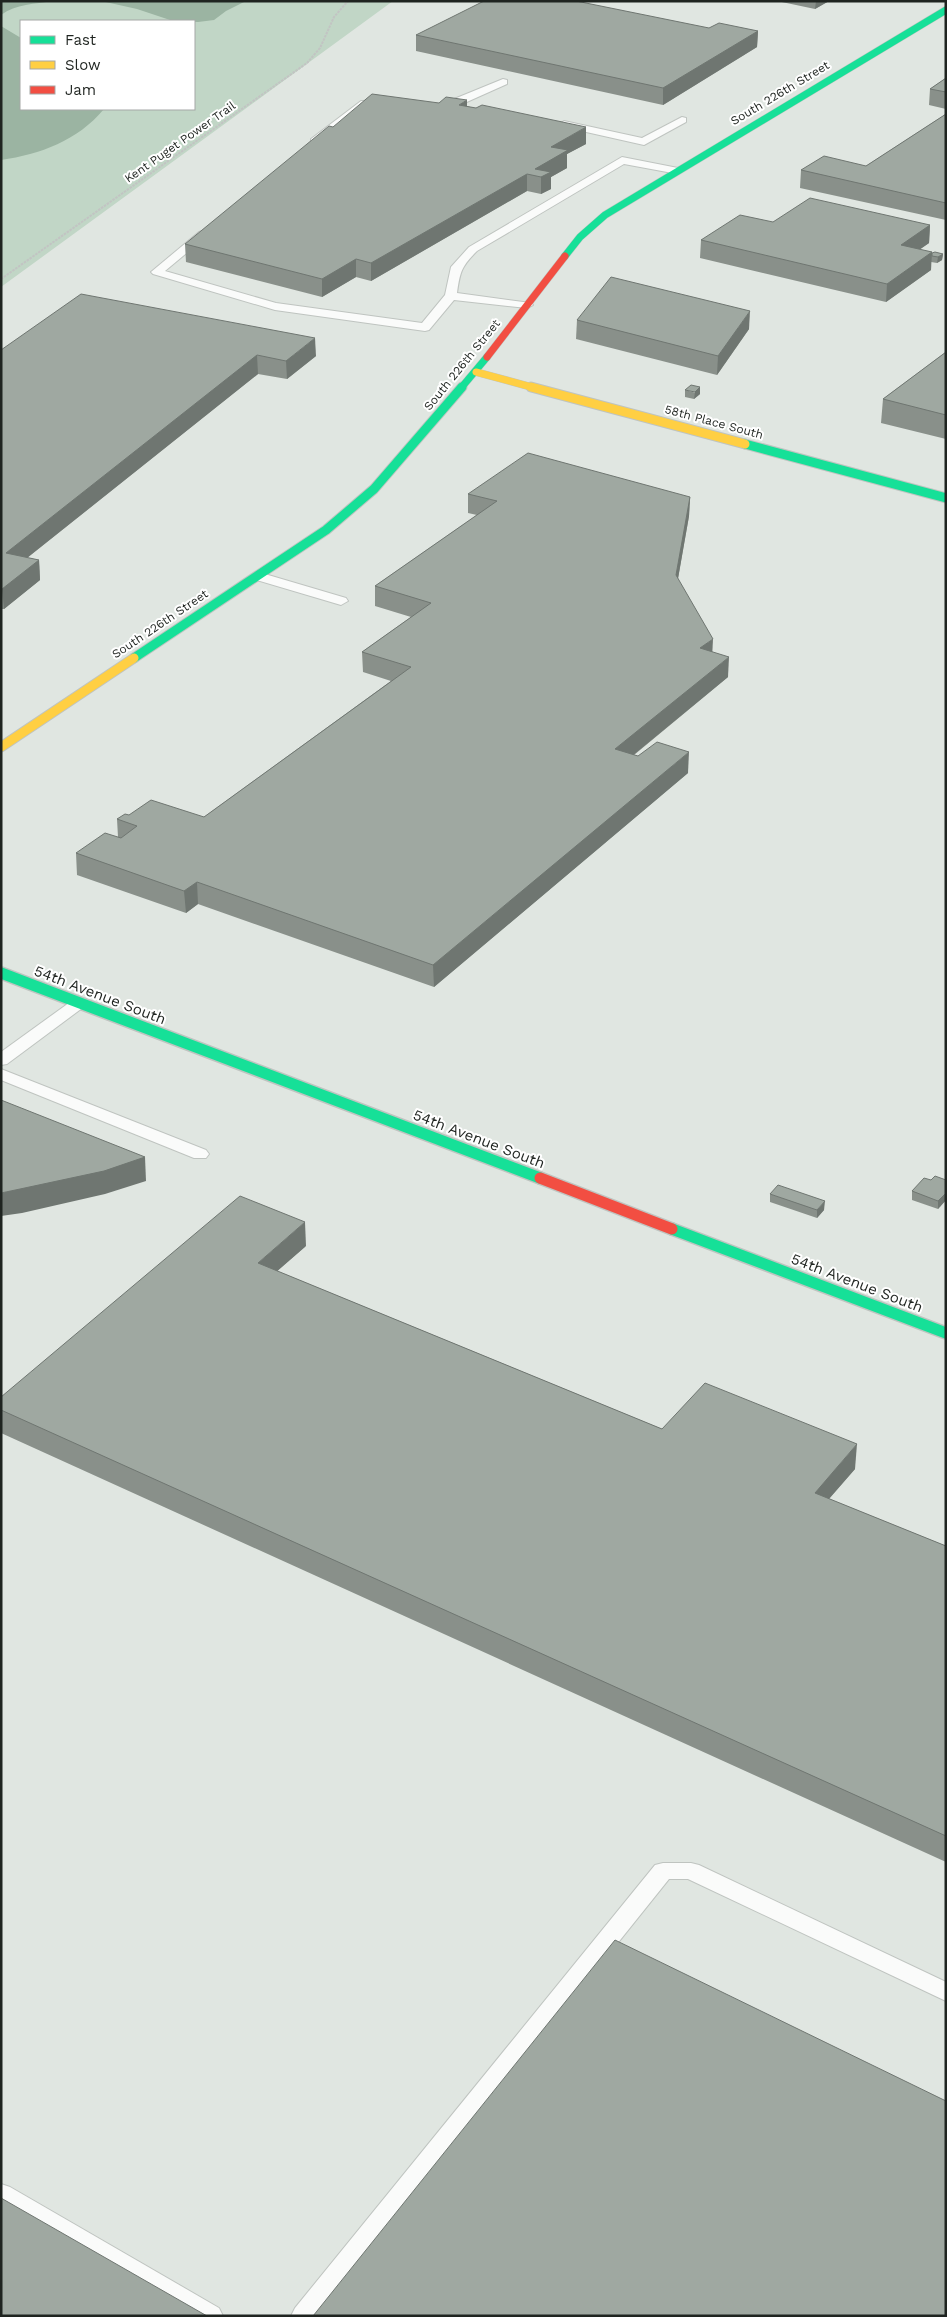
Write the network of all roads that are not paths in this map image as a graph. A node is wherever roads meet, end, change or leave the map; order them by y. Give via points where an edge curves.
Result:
1 (946, 10) edge
2 (503, 82) dead end
3 (461, 100) junction
4 (480, 105) edge
5 (396, 106) edge
6 (434, 107) edge
7 (682, 120) dead end
8 (557, 122) edge
9 (644, 142) junction
10 (308, 147) edge
11 (622, 160) junction
12 (678, 171) junction
13 (210, 229) edge
14 (451, 296) junction
15 (528, 305) junction
16 (476, 372) junction
17 (946, 498) edge
18 (258, 576) junction
19 (341, 601) dead end
20 (1, 747) edge
21 (1, 973) edge
22 (79, 1003) junction
23 (1, 1060) edge
24 (1, 1074) edge
25 (200, 1154) dead end
26 (946, 1332) edge
27 (946, 1992) edge
28 (1, 2194) edge
29 (210, 2316) edge
30 (304, 2316) edge

1 - 12 street, South 226th Street
2 - 3 lane
3 - 4 lane
3 - 6 lane
5 - 10 lane via 361,104
7 - 9 lane
8 - 9 lane
9 - 11 lane
11 - 12 lane
11 - 14 lane via 473,249 458,263
12 - 15 street, South 226th Street via 605,215 580,237
13 - 14 lane via 157,272 275,306 425,327
14 - 15 lane
15 - 16 street, South 226th Street
16 - 17 street, 58th Place South
16 - 18 street, South 226th Street via 374,489 326,530
18 - 19 lane
18 - 20 street, South 226th Street
21 - 22 street, 54th Avenue South
22 - 23 lane
22 - 26 street, 54th Avenue South
24 - 25 lane
27 - 30 lane via 691,1871 663,1871
28 - 29 lane

